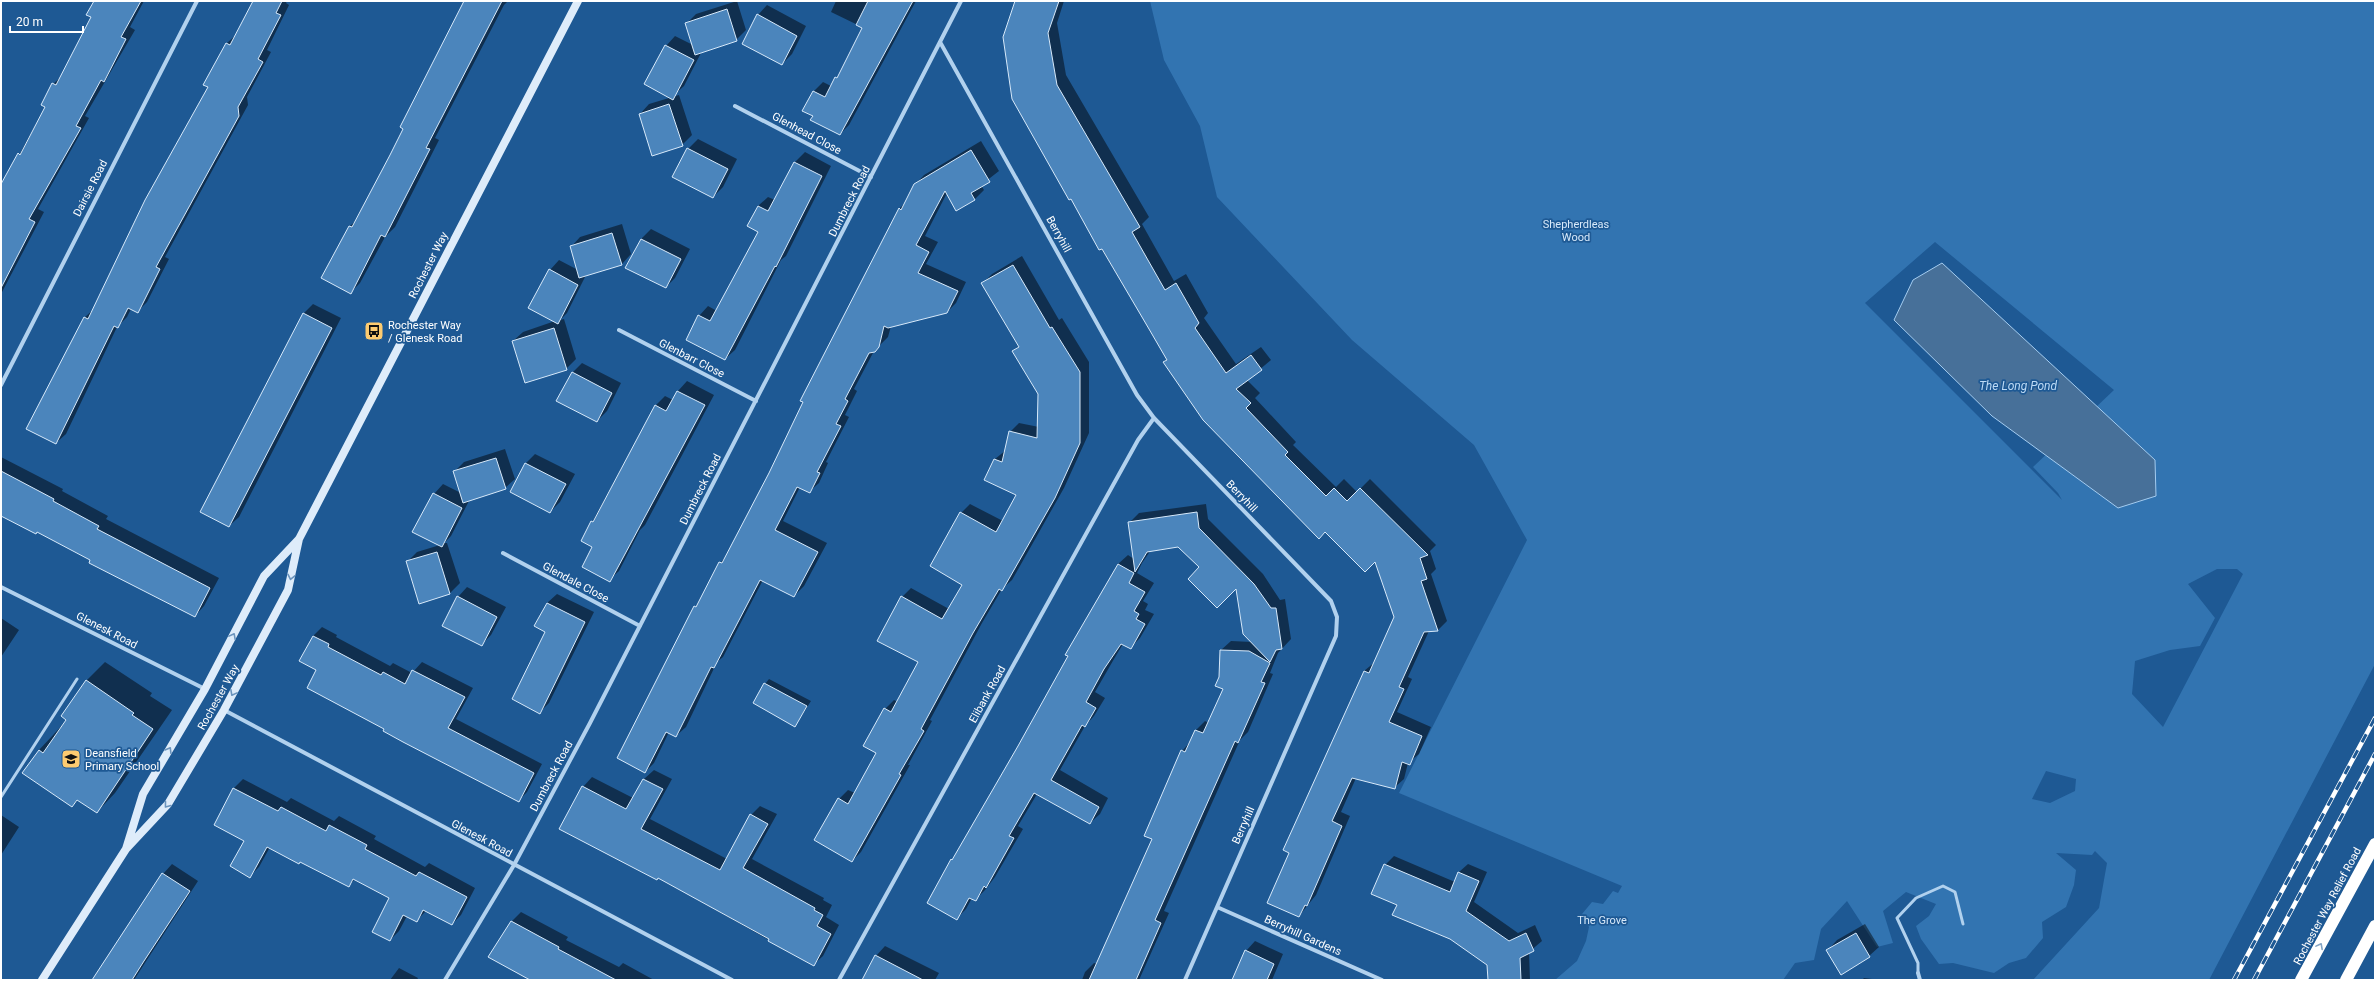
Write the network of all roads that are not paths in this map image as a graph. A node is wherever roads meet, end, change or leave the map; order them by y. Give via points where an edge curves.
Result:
1 (197, 1) edge
2 (578, 1) edge
3 (961, 1) edge
4 (940, 42) junction
5 (736, 106) dead end
6 (871, 176) junction
7 (619, 330) dead end
8 (1, 385) edge
9 (756, 401) junction
10 (1154, 418) junction
11 (299, 539) junction
12 (504, 553) dead end
13 (1, 587) edge
14 (640, 626) junction
15 (78, 679) dead end
16 (205, 689) junction
17 (224, 710) junction
18 (1, 797) edge
19 (2375, 844) edge
20 (126, 849) junction
21 (514, 865) junction
22 (1217, 907) junction
23 (1963, 924) dead end
24 (2375, 926) edge
25 (1918, 973) joint
26 (42, 980) edge
27 (445, 980) edge
28 (732, 980) edge
29 (839, 980) edge
30 (1185, 980) edge
31 (1382, 980) edge
32 (1920, 980) edge
33 (2301, 980) edge
34 (2346, 980) edge

1 - 8 street, Dairsie Road
2 - 11 street, Rochester Way
3 - 4 street, Dumbreck Road
4 - 6 street, Dumbreck Road
4 - 10 street, Berryhill via 1137,395
5 - 6 street, Glenhead Close
6 - 9 street, Dumbreck Road
7 - 9 street, Glenbarr Close
9 - 14 street, Dumbreck Road
10 - 22 street, Berryhill via 1331,601 1337,617 1336,636 1310,699
10 - 29 street, Elibank Road via 1138,440
16 -> 11 street, Rochester Way via 264,576
11 -> 17 street, Rochester Way via 288,590
12 - 14 street, Glendale Close
13 - 16 street, Glenesk Road
14 - 21 street, Dumbreck Road
15 - 18 lane
20 -> 16 street, Rochester Way via 143,794
17 -> 20 street, Rochester Way via 168,804
17 - 21 street, Glenesk Road
33 -> 19 highway, Rochester Way Relief Road
20 - 26 street, Rochester Way
21 - 27 street, Dumbreck Road
21 - 28 street, Glenesk Road
22 - 30 street, Berryhill
22 - 31 street, Berryhill Gardens
23 - 25 lane via 1955,892 1943,886 1916,898 1897,918 1918,964
24 - 34 highway
25 - 32 street

